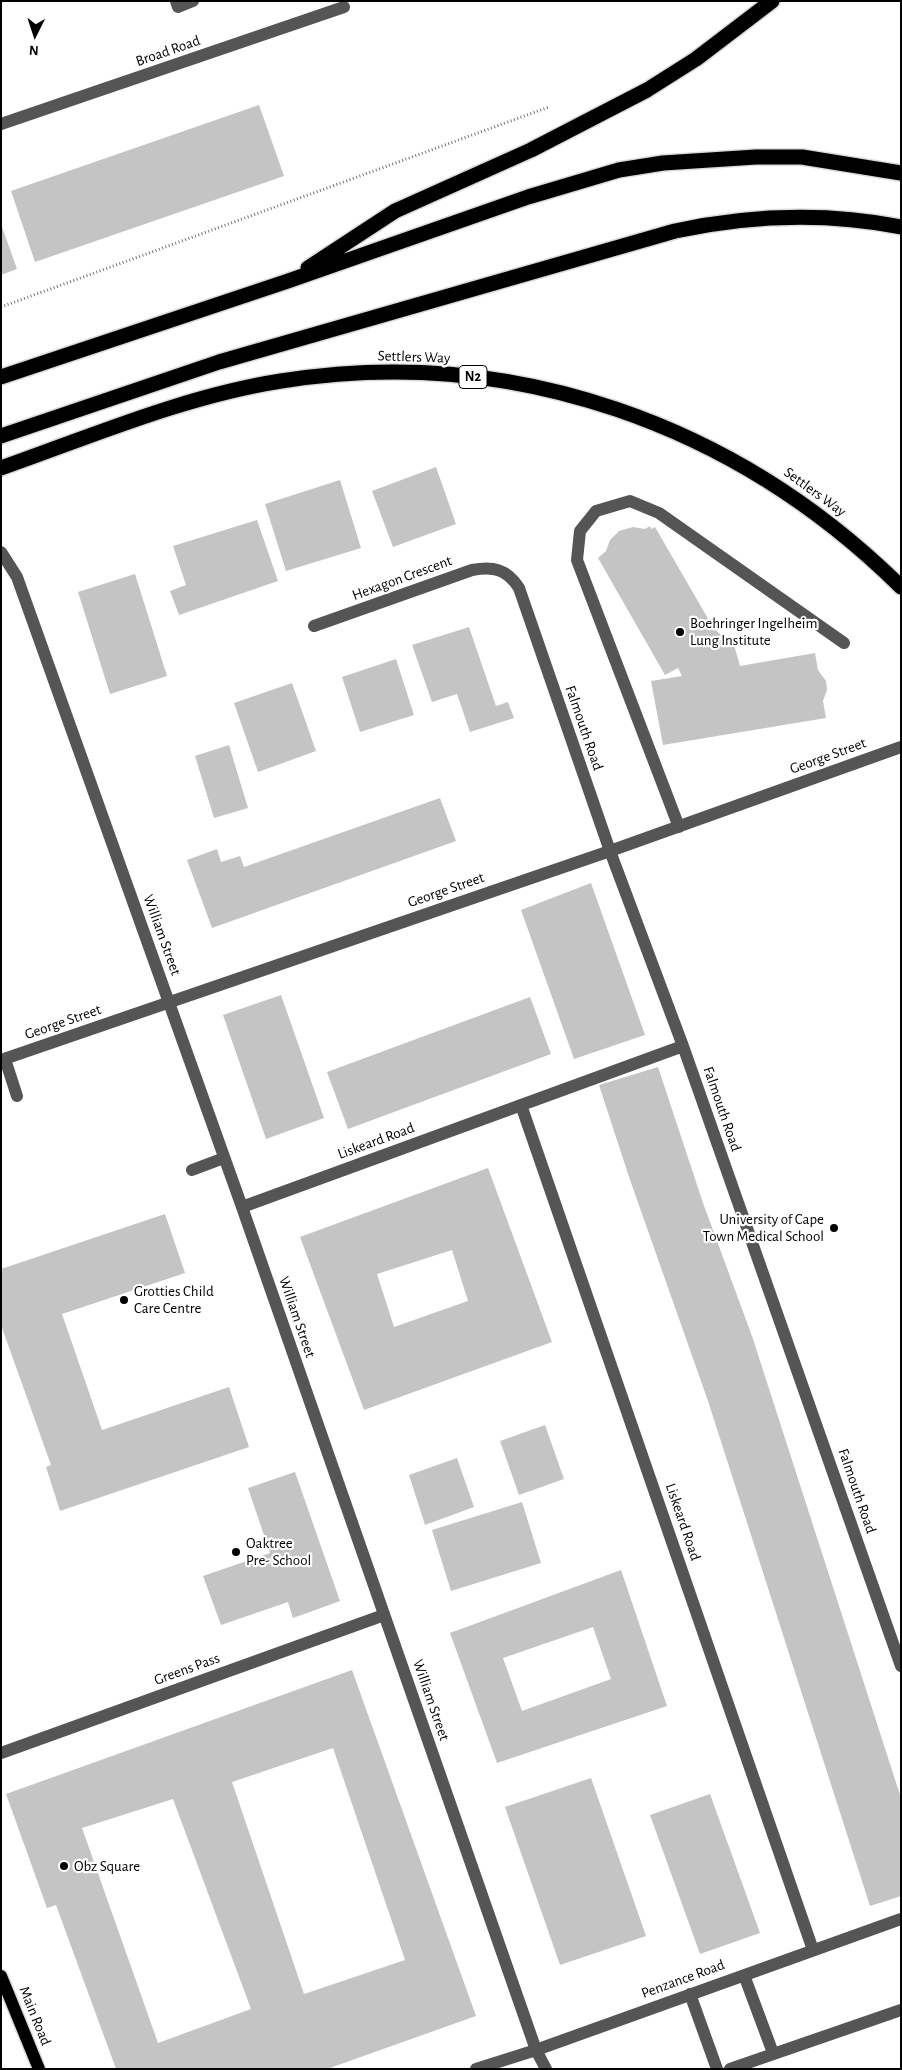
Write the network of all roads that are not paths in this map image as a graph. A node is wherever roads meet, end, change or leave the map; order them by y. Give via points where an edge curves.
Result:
1 (176, 1) edge
2 (193, 1) edge
3 (772, 1) edge
4 (344, 8) dead end
5 (1, 124) edge
6 (901, 173) edge
7 (901, 227) edge
8 (288, 281) junction
9 (1, 376) edge
10 (1, 436) edge
11 (1, 468) edge
12 (1, 552) edge
13 (501, 570) joint
14 (901, 586) edge
15 (314, 626) dead end
16 (844, 643) dead end
17 (901, 748) edge
18 (679, 826) junction
19 (610, 851) junction
20 (168, 1002) junction
21 (683, 1046) junction
22 (3, 1060) edge
23 (17, 1096) dead end
24 (522, 1105) junction
25 (224, 1158) junction
26 (192, 1170) dead end
27 (242, 1207) junction
28 (384, 1614) junction
29 (901, 1666) edge
30 (1, 1753) edge
31 (901, 1919) edge
32 (813, 1950) junction
33 (744, 1975) junction
34 (1, 1976) edge
35 (690, 1994) junction
36 (901, 2010) edge
37 (536, 2050) junction
38 (773, 2053) junction
39 (38, 2069) edge
40 (476, 2069) edge
41 (546, 2069) edge
42 (717, 2069) edge
43 (730, 2069) edge

1 - 2 street via 178,7
3 - 8 highway via 696,59 647,90 531,150 395,211
4 - 5 street, Broad Road
6 - 8 highway via 810,158 662,162 618,170 528,197
7 - 10 highway via 864,220 810,216 717,222 674,231 219,362
8 - 9 highway
11 - 14 highway, Settlers Way / N2 via 183,405 281,381 376,373 478,378 530,386 609,405 700,442 795,497 866,553
12 - 20 street, William Street via 17,577
13 - 15 street, Hexagon Crescent via 486,567 472,570
13 - 19 street, Falmouth Road via 513,578 519,588
16 - 18 street via 659,513 630,501 596,511 580,532 577,560
17 - 18 street, George Street
18 - 19 street, George Street
19 - 20 street, George Street
19 - 21 street, Falmouth Road
20 - 22 street, George Street
20 - 25 street, William Street
21 - 24 street, Liskeard Road
21 - 29 street, Falmouth Road
22 - 23 street
24 - 27 street, Liskeard Road
24 - 32 street, Liskeard Road
25 - 26 street
25 - 27 street, William Street
27 - 28 street, William Street
28 - 30 street, Greens Pass
28 - 37 street, William Street
31 - 32 street, Penzance Road
32 - 33 street, Penzance Road
33 - 35 street, Penzance Road
33 - 38 street
34 - 39 main road, Main Road
35 - 37 street, Penzance Road
35 - 42 street
36 - 38 street
37 - 40 street, Penzance Road
37 - 41 street, William Street
38 - 43 street

